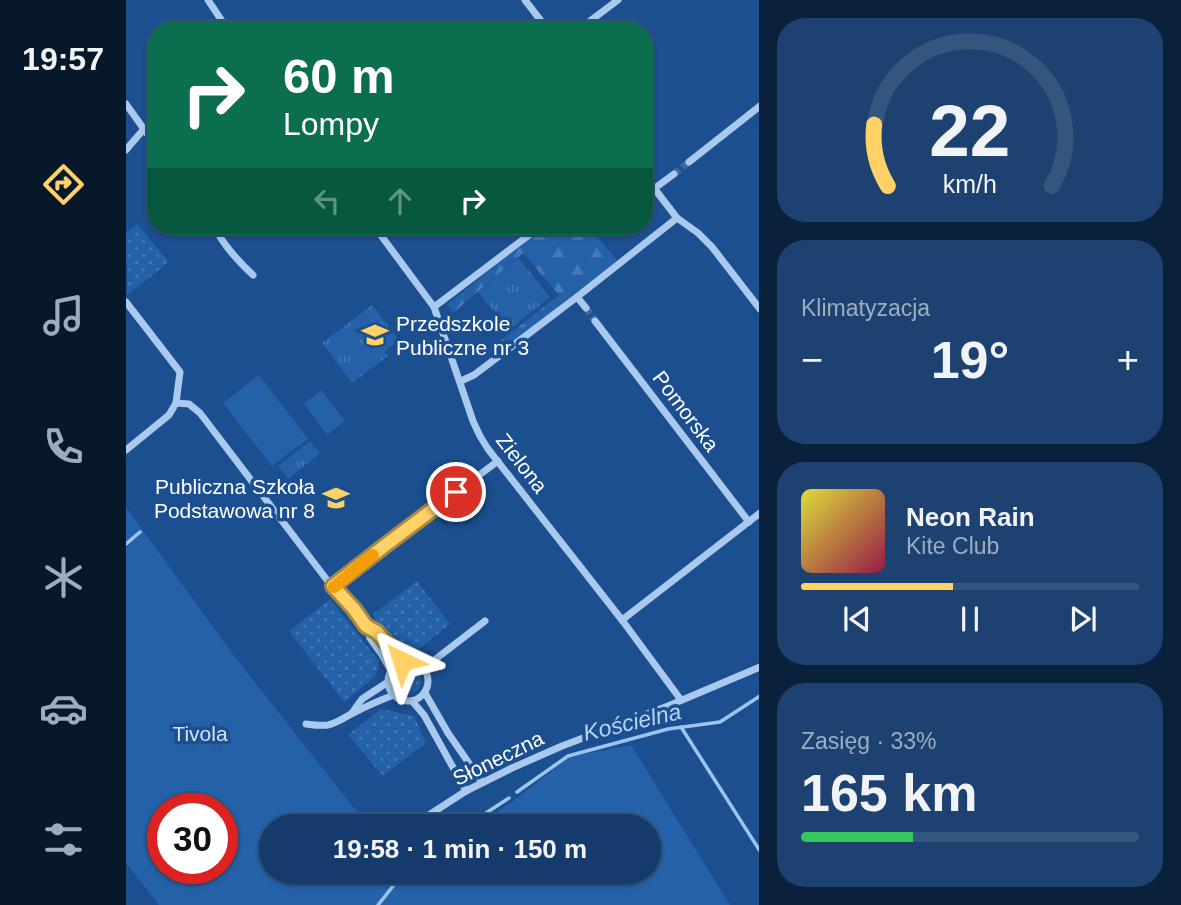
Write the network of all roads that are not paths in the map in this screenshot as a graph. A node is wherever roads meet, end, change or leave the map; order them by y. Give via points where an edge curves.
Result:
1 (208, 0) edge
2 (524, 0) edge
3 (618, 0) edge
4 (222, 21) edge
5 (541, 21) edge
6 (590, 21) edge
7 (126, 104) edge
8 (759, 106) edge
9 (143, 130) junction
10 (147, 135) edge
11 (126, 150) edge
12 (689, 162) tunnel mouth
13 (674, 174) tunnel mouth
14 (653, 186) edge
15 (655, 188) junction
16 (677, 218) junction
17 (219, 235) edge
18 (381, 235) edge
19 (529, 235) edge
20 (253, 275) dead end
21 (577, 297) junction
22 (126, 302) edge
23 (434, 307) junction
24 (586, 308) tunnel mouth
25 (759, 309) edge
26 (596, 321) tunnel mouth
27 (460, 381) junction
28 (176, 403) junction
29 (126, 450) edge
30 (498, 461) junction
31 (759, 513) edge
32 (749, 522) junction
33 (333, 586) junction
34 (622, 620) junction
35 (485, 621) dead end
36 (366, 626) junction
37 (402, 661) junction
38 (759, 667) edge
39 (424, 668) junction
40 (391, 671) junction
41 (388, 682) junction
42 (425, 693) junction
43 (394, 695) junction
44 (681, 700) junction
45 (412, 701) junction
46 (352, 713) junction
47 (306, 723) dead end
48 (482, 782) junction
49 (466, 791) junction
50 (431, 814) edge

1 - 4 street
2 - 5 street
3 - 6 street
7 - 9 street
8 - 12 street
9 - 10 street
9 - 11 street
13 - 15 street
14 - 15 street
15 - 16 street
16 - 21 street
16 - 25 street via 712,247
17 - 20 street
18 - 23 street, Zielona
19 - 23 street
21 - 24 street
21 - 27 street
22 - 28 street via 180,373
23 - 27 street, Zielona
26 - 32 street, Pomorska
27 - 30 street, Zielona via 480,436
28 - 29 street via 169,415
28 - 33 street via 201,412
30 - 33 street
30 - 34 street, Zielona
31 - 32 street
32 - 34 street
33 - 36 street
34 - 44 street, Zielona
35 - 39 street
36 - 37 street
36 - 40 street
37 - 39 street via 414,661
37 - 40 street
38 - 44 street, Słoneczna
39 - 42 street via 429,681
40 - 41 street
41 - 43 street
41 - 46 street via 362,699
42 - 45 street
42 - 48 street
43 - 45 street
43 - 46 street
44 - 48 street, Słoneczna
45 - 49 street
46 - 47 street via 327,725
48 - 49 street, Słoneczna
49 - 50 street, Słoneczna

